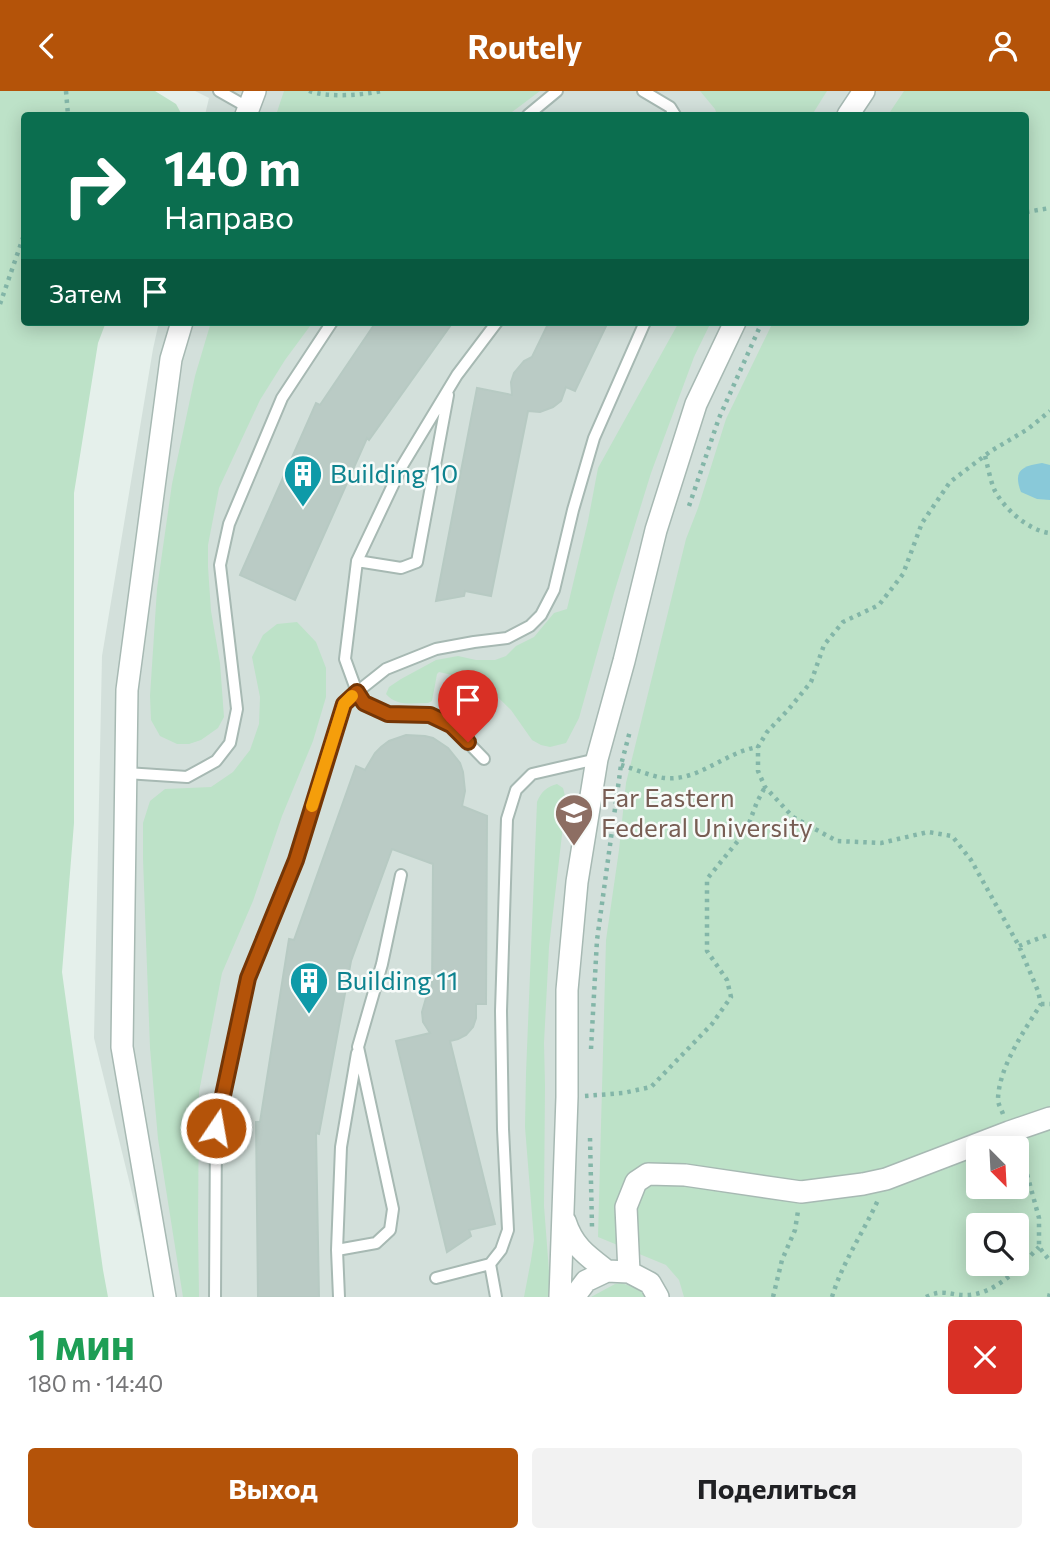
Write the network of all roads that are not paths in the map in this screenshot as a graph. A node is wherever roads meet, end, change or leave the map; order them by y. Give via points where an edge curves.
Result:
1 (219, 91) edge
2 (557, 91) edge
3 (643, 91) edge
4 (864, 91) edge
5 (250, 105) edge
6 (532, 112) edge
7 (673, 112) edge
8 (850, 112) edge
9 (182, 326) edge
10 (329, 326) edge
11 (494, 326) edge
12 (643, 326) edge
13 (733, 326) edge
14 (449, 389) junction
15 (357, 561) junction
16 (357, 692) junction
17 (484, 759) dead end
18 (597, 759) junction
19 (126, 773) junction
20 (401, 875) dead end
21 (358, 1047) junction
22 (1050, 1118) edge
23 (1021, 1136) edge
24 (966, 1155) edge
25 (563, 1212) junction
26 (337, 1250) junction
27 (490, 1264) junction
28 (600, 1266) junction
29 (629, 1272) junction
30 (436, 1278) dead end
31 (165, 1297) edge
32 (215, 1297) edge
33 (339, 1297) edge
34 (496, 1297) edge
35 (560, 1297) edge
36 (574, 1297) edge
37 (659, 1297) edge

1 - 5 lane
2 - 6 lane
3 - 7 lane
4 - 8 street
9 - 19 street via 171,359 127,690
10 - 19 lane via 282,398 229,524 220,565 237,709 230,743 216,761 187,777
11 - 14 lane
12 - 16 lane via 594,437 554,590 541,615 507,638 436,649 386,669
13 - 18 street via 696,404 656,530
14 - 15 lane via 402,466
14 - 15 lane via 416,562 401,568
15 - 16 lane via 345,659
16 - 17 lane via 364,703 388,714 430,715 451,725
16 - 32 lane via 344,704 296,860 248,978 216,1128
18 - 25 street via 577,883 567,990
18 - 27 lane via 532,774 516,790 507,819 501,1010 508,1230
19 - 31 street via 122,1047
20 - 21 lane
21 - 26 lane via 341,1147
21 - 26 lane via 393,1209 390,1230 376,1243
22 - 23 street
24 - 29 street via 886,1179 801,1192 648,1174 636,1182 626,1207
25 - 28 street via 570,1236 583,1254
25 - 35 street
26 - 33 lane
27 - 30 lane
27 - 34 lane
28 - 29 street
28 - 36 street
29 - 37 street via 650,1283

